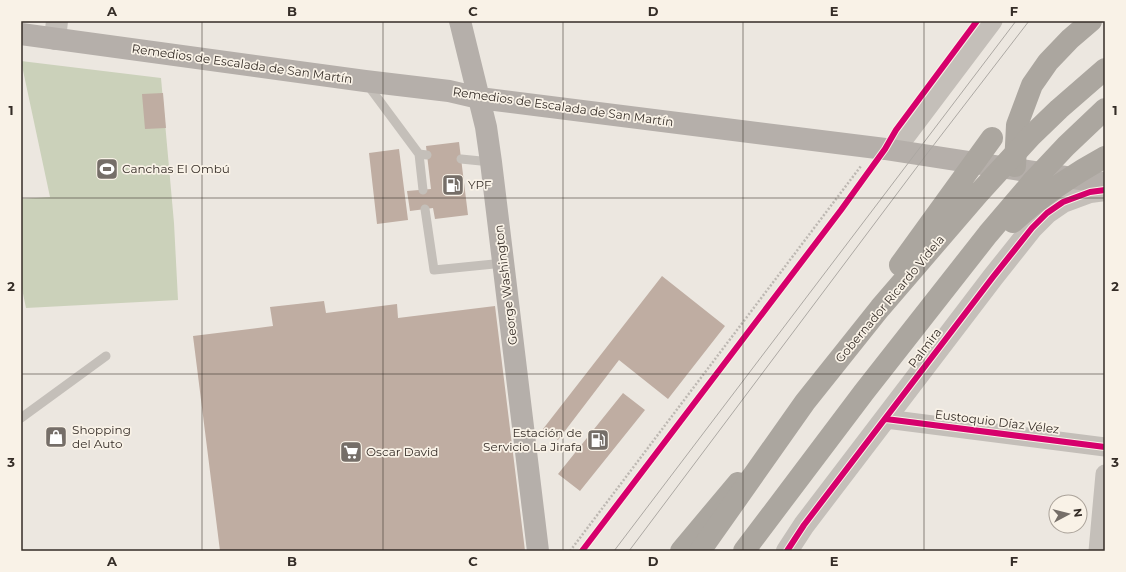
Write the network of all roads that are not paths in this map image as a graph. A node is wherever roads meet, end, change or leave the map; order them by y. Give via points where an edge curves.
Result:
1 (460, 21) edge
2 (993, 21) edge
3 (1091, 21) edge
4 (56, 30) edge
5 (21, 34) edge
6 (1105, 69) edge
7 (366, 81) junction
8 (479, 98) junction
9 (1105, 109) edge
10 (992, 138) dead end
11 (885, 149) junction
12 (1105, 157) edge
13 (461, 159) dead end
14 (491, 162) junction
15 (1015, 170) junction
16 (1105, 183) edge
17 (422, 190) dead end
18 (1105, 190) edge
19 (425, 209) dead end
20 (504, 263) junction
21 (943, 290) junction
22 (106, 356) dead end
23 (805, 402) junction
24 (21, 418) edge
25 (886, 418) junction
26 (1105, 447) edge
27 (1105, 474) edge
28 (786, 495) junction
29 (538, 551) edge
30 (681, 551) edge
31 (700, 551) edge
32 (744, 551) edge
33 (757, 551) edge
34 (787, 551) edge
35 (1098, 551) edge

1 - 8 main road, George Washington
2 - 11 street
3 - 15 highway via 1048,62 1032,85 1017,125
4 - 5 main road, Remedios de Escalada de San Martín
4 - 7 main road, Remedios de Escalada de San Martín
6 - 23 highway, Gobernador Ricardo Videla, bridge via 1058,108 978,194 880,308
7 - 8 main road, Remedios de Escalada de San Martín via 449,91
7 - 17 lane via 423,155
8 - 11 main road, Remedios de Escalada de San Martín
8 - 14 main road, George Washington
9 - 21 highway, bridge via 1034,180
10 - 23 highway, bridge
11 - 15 main road, Remedios de Escalada de San Martín
12 - 21 highway, bridge via 1048,191
13 - 14 lane
14 - 20 main road, George Washington
15 - 16 main road, Remedios de Escalada de San Martín
18 - 25 street, Palmira via 1090,192 1063,202 1032,228
19 - 20 lane via 434,270
20 - 29 main road, George Washington
21 - 28 highway, bridge
22 - 24 lane
23 - 30 highway, bridge
23 - 31 highway, Gobernador Ricardo Videla, bridge
25 - 26 street, Eustoquio Díaz Vélez
25 - 34 street, Palmira
27 - 35 street
28 - 32 highway, bridge
28 - 33 highway, bridge

